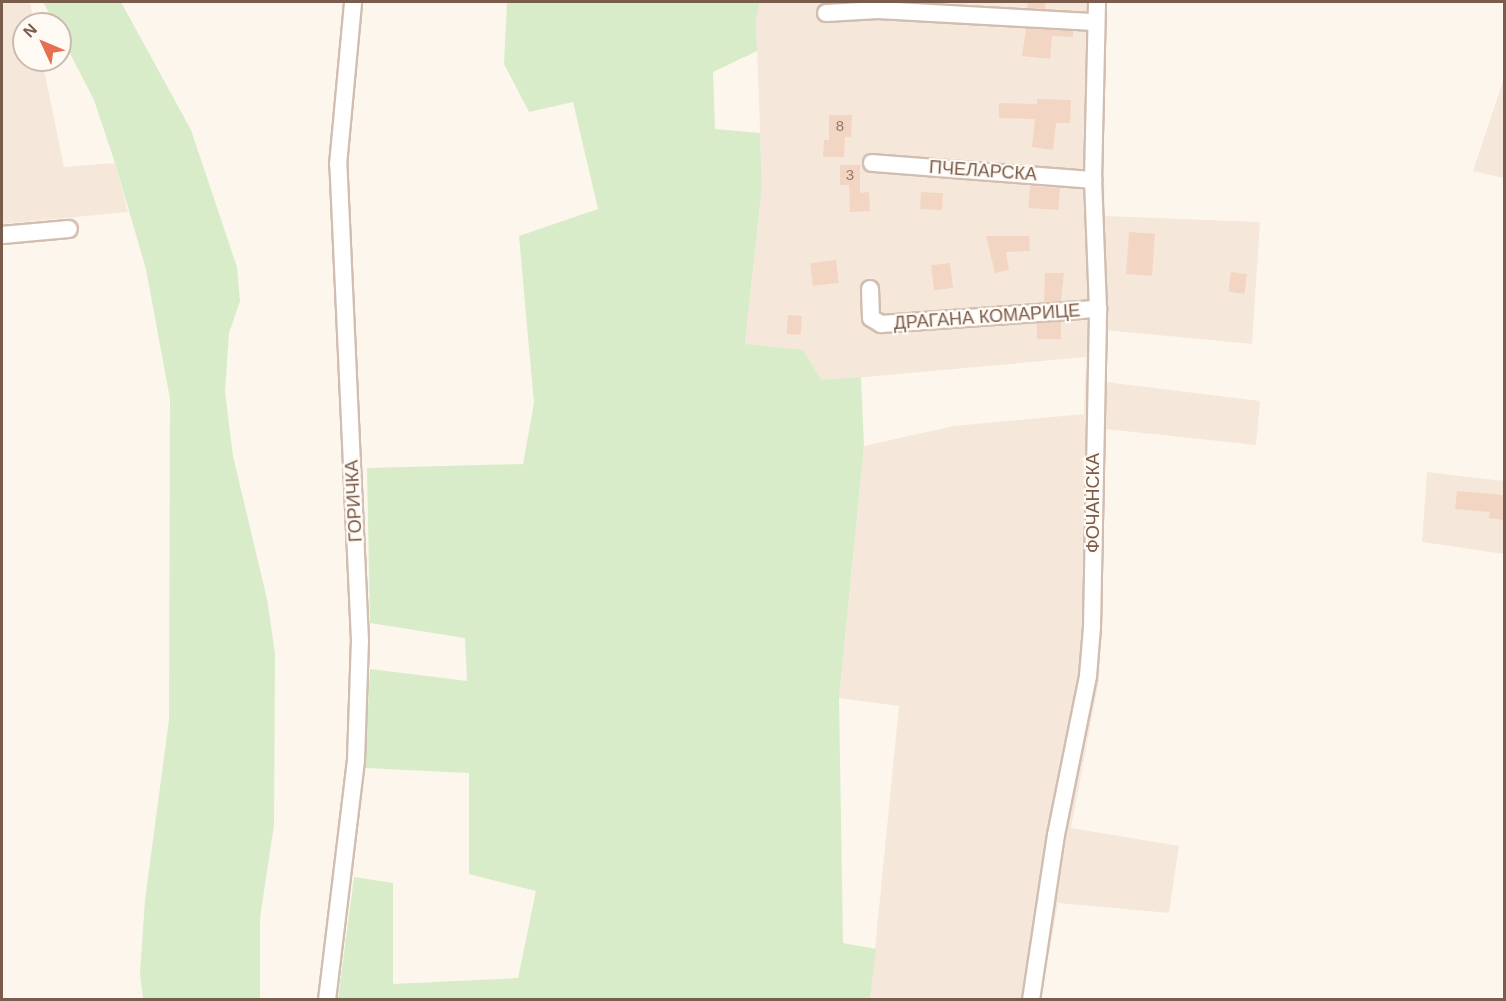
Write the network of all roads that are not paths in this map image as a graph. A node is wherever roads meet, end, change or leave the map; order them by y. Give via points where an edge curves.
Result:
1 (353, 2) edge
2 (1097, 2) edge
3 (826, 13) dead end
4 (1095, 22) junction
5 (872, 163) dead end
6 (1093, 180) junction
7 (69, 229) dead end
8 (2, 235) edge
9 (870, 289) dead end
10 (1098, 309) junction
11 (327, 999) edge
12 (1031, 999) edge

1 - 11 street, ГОРИЧКА via 338,165 360,641 356,760
2 - 4 street, ФОЧАНСКА
3 - 4 street via 878,10
4 - 6 street, ФОЧАНСКА
5 - 6 street, ПЧЕЛАРСКА
6 - 10 street, ФОЧАНСКА
7 - 8 street
9 - 10 street, ДРАГАНА КОМАРИЦЕ via 872,318 881,324
10 - 12 street, ФОЧАНСКА via 1088,676 1056,835

